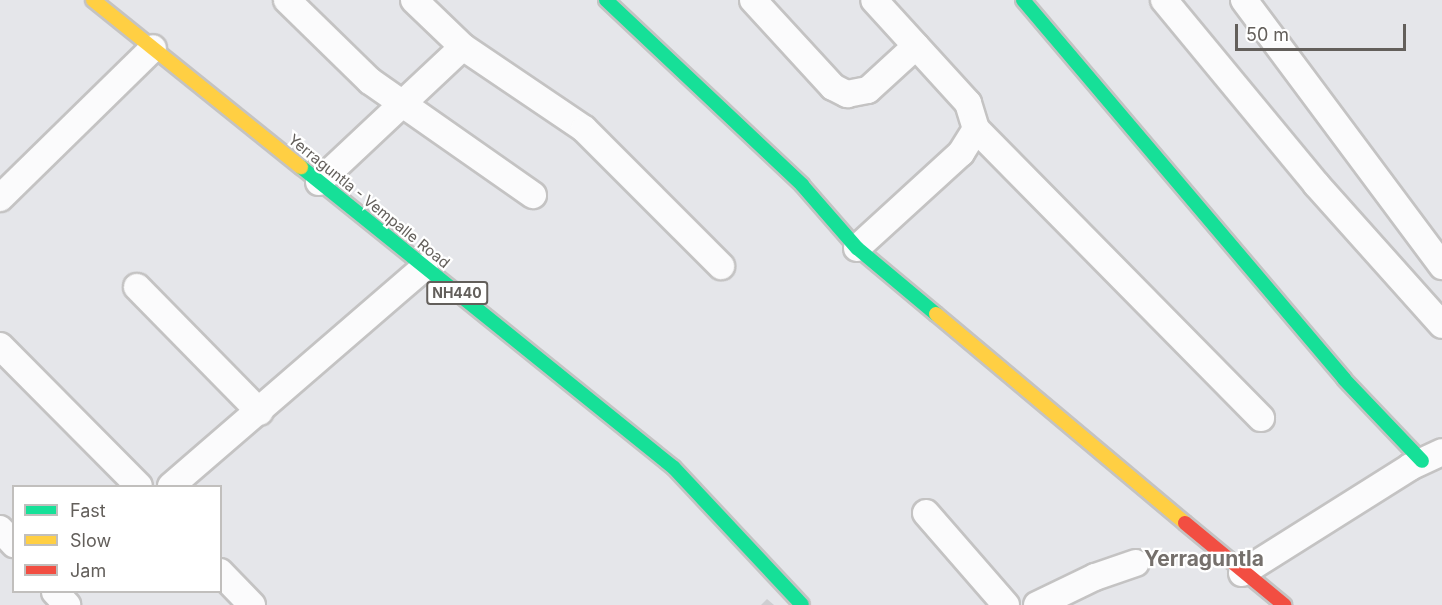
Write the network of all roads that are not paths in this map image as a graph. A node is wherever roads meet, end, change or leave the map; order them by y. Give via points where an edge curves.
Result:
1 (93, 0) edge
2 (286, 0) edge
3 (414, 0) edge
4 (606, 0) edge
5 (753, 0) edge
6 (874, 0) edge
7 (1023, 0) edge
8 (1164, 0) edge
9 (1244, 0) edge
10 (463, 46) junction
11 (916, 46) junction
12 (153, 48) junction
13 (400, 102) junction
14 (976, 129) junction
15 (319, 182) junction
16 (533, 195) dead end
17 (0, 198) edge
18 (857, 248) junction
19 (721, 266) dead end
20 (1442, 266) edge
21 (425, 267) junction
22 (137, 287) dead end
23 (1442, 325) edge
24 (0, 346) edge
25 (260, 412) junction
26 (1261, 418) dead end
27 (1432, 456) edge
28 (138, 485) edge
29 (172, 485) edge
30 (926, 513) dead end
31 (0, 529) edge
32 (12, 542) edge
33 (1136, 564) dead end
34 (1242, 573) junction
35 (222, 574) edge
36 (57, 593) edge
37 (67, 605) edge
38 (252, 605) edge
39 (802, 605) edge
40 (1006, 605) edge
41 (1037, 605) edge
42 (1284, 605) edge

1 - 12 main road, Yerraguntla - Vempalle Road / NH440
2 - 13 street via 348,63
3 - 10 street
4 - 18 main road via 802,185
5 - 11 street via 833,87 847,94 868,90
6 - 11 street
7 - 27 main road via 1344,379
8 - 23 street via 1316,184
9 - 20 street
10 - 13 street
10 - 19 street via 584,129
11 - 14 street via 968,103
12 - 15 main road, Yerraguntla - Vempalle Road / NH440
12 - 17 street
13 - 15 street
13 - 16 street
14 - 18 street via 961,153
14 - 26 street
15 - 21 main road, Yerraguntla - Vempalle Road / NH440
18 - 34 main road
21 - 25 street
21 - 39 main road, Yerraguntla - Vempalle Road / NH440 via 674,468
22 - 25 street
24 - 28 street
25 - 29 street
27 - 34 street
30 - 40 street
31 - 32 street
33 - 41 street via 1095,577
34 - 42 main road
35 - 38 street
36 - 37 street

